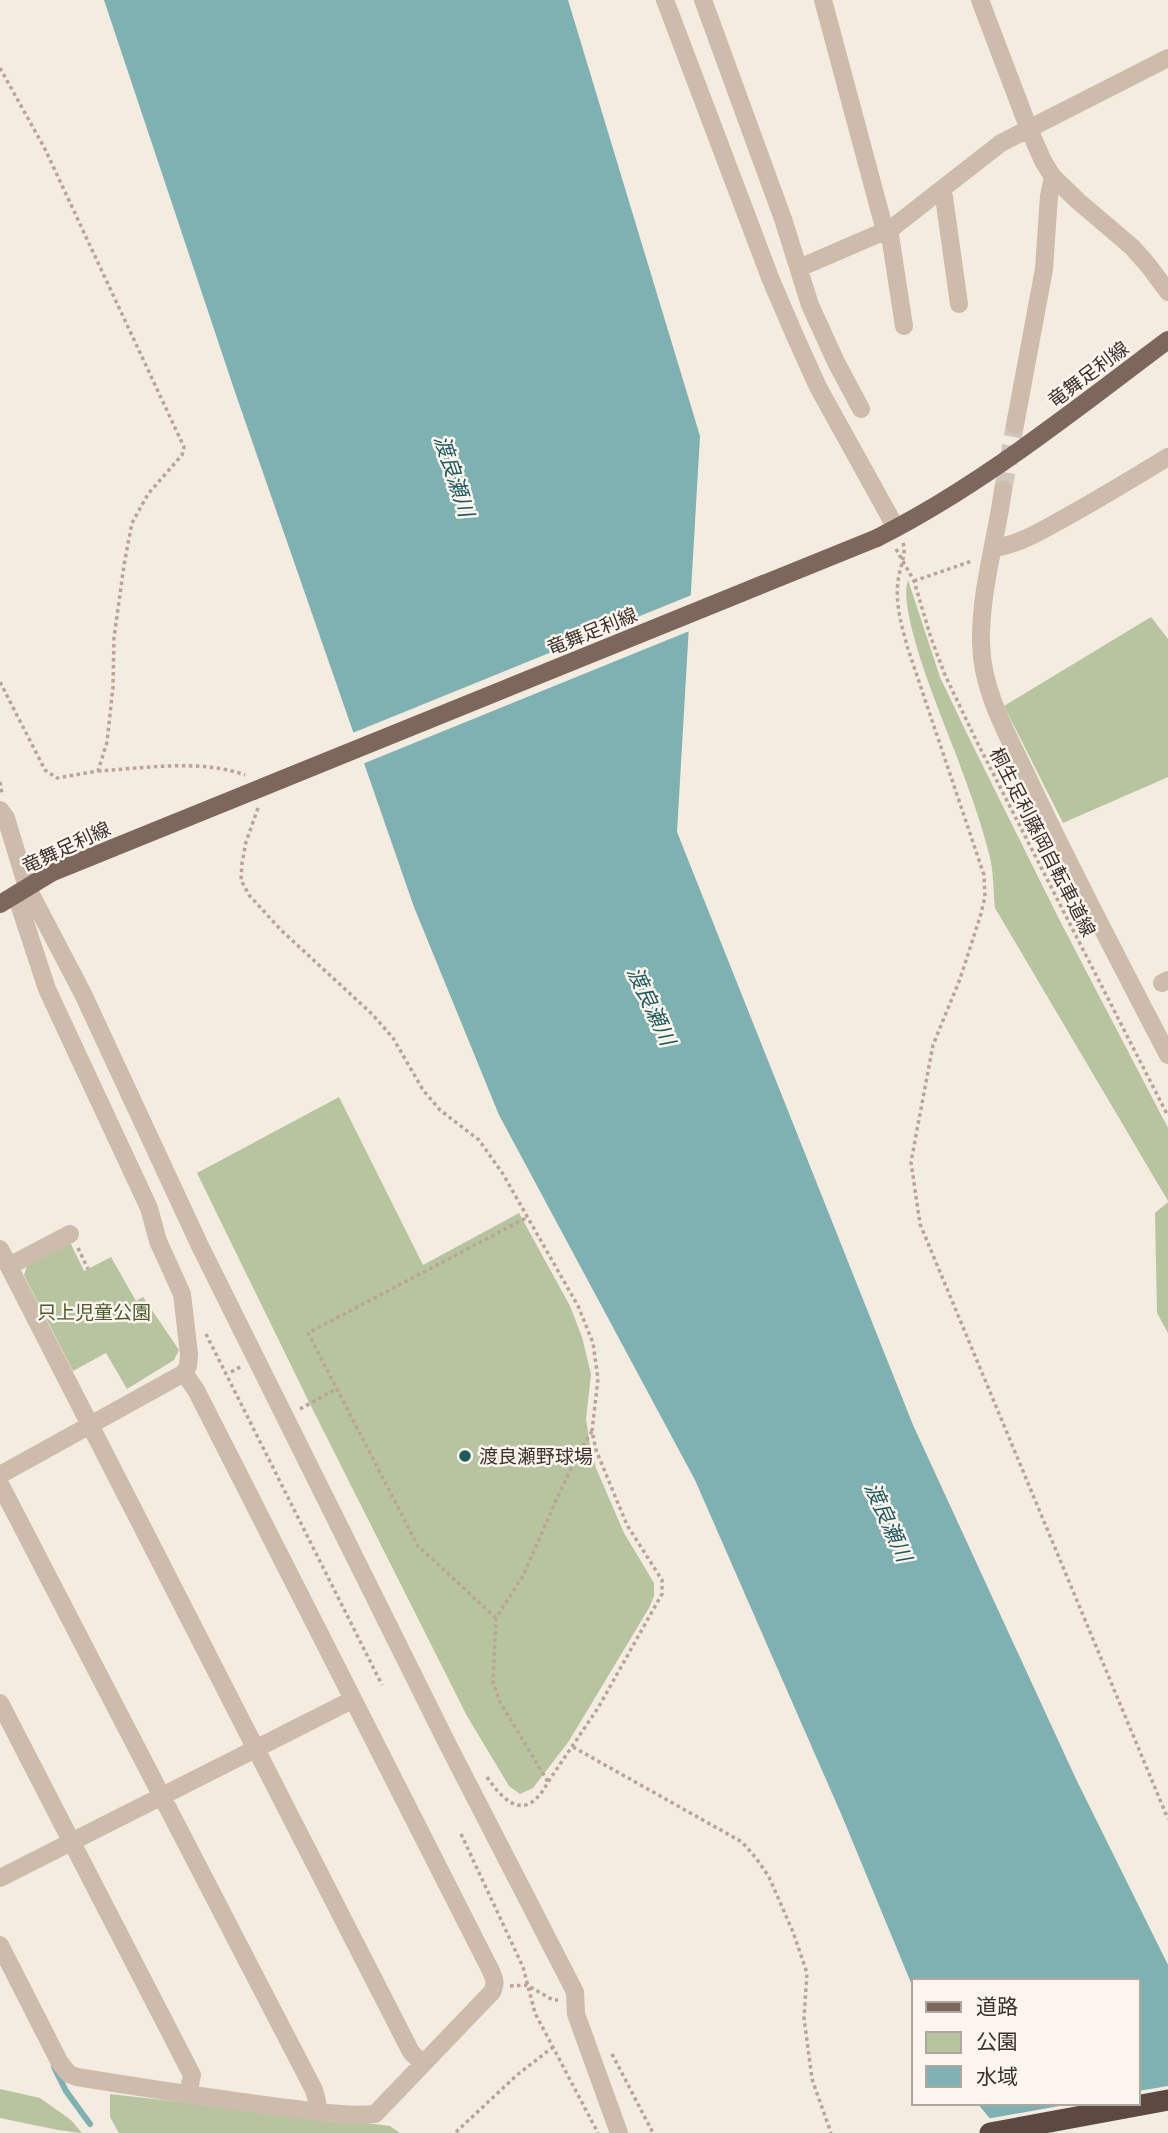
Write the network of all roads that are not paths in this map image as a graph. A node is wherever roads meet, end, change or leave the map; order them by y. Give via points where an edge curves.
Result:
1 (665, 0) edge
2 (703, 0) edge
3 (823, 0) edge
4 (980, 0) edge
5 (1168, 58) edge
6 (1029, 130) junction
7 (1054, 177) junction
8 (941, 191) junction
9 (887, 230) junction
10 (799, 268) junction
11 (1168, 292) edge
12 (959, 304) dead end
13 (904, 326) dead end
14 (1168, 340) edge
15 (861, 409) dead end
16 (1016, 417) tunnel mouth
17 (1168, 457) edge
18 (1003, 490) tunnel mouth
19 (896, 528) junction
20 (993, 548) junction
21 (0, 810) edge
22 (27, 887) junction
23 (0, 904) edge
24 (1168, 1055) edge
25 (70, 1234) dead end
26 (0, 1249) edge
27 (9, 1266) junction
28 (184, 1373) junction
29 (90, 1426) junction
30 (0, 1475) edge
31 (0, 1484) edge
32 (352, 1700) junction
33 (0, 1703) edge
34 (255, 1748) junction
35 (161, 1796) junction
36 (72, 1842) junction
37 (0, 1878) edge
38 (0, 1945) edge
39 (424, 2064) junction
40 (188, 2095) junction
41 (1168, 2100) edge
42 (317, 2111) junction
43 (619, 2133) edge
44 (990, 2133) edge

1 - 19 street via 795,336
2 - 10 street
3 - 9 street
4 - 6 street
5 - 6 street
6 - 7 street
6 - 8 street via 1001,143
7 - 11 street via 1132,247
7 - 16 street via 1044,269
8 - 9 street
8 - 12 street
9 - 10 street
9 - 13 street
10 - 15 street via 810,305
14 - 19 main road, 竜舞足利線 via 988,472
17 - 20 street via 1029,537
18 - 20 street
19 - 22 main road, 竜舞足利線, bridge via 51,873
20 - 24 street via 981,633 988,688 1044,812
21 - 22 street
22 - 23 main road, 竜舞足利線
22 - 28 street via 20,907 35,958 149,1208 182,1294 189,1354
22 - 43 street via 83,993 206,1257 448,1745 575,1992 576,2014
25 - 27 street
26 - 27 street
27 - 29 street
28 - 29 street
28 - 32 street
29 - 30 street
29 - 34 street
31 - 35 street
32 - 34 street
32 - 39 street via 495,1980 492,1992
33 - 36 street
34 - 35 street
34 - 39 street via 411,2052
35 - 36 street
35 - 42 street via 314,2090
36 - 37 street
36 - 40 street via 192,2075
38 - 40 street via 69,2074
39 - 42 street via 375,2114
40 - 42 street
41 - 44 highway

